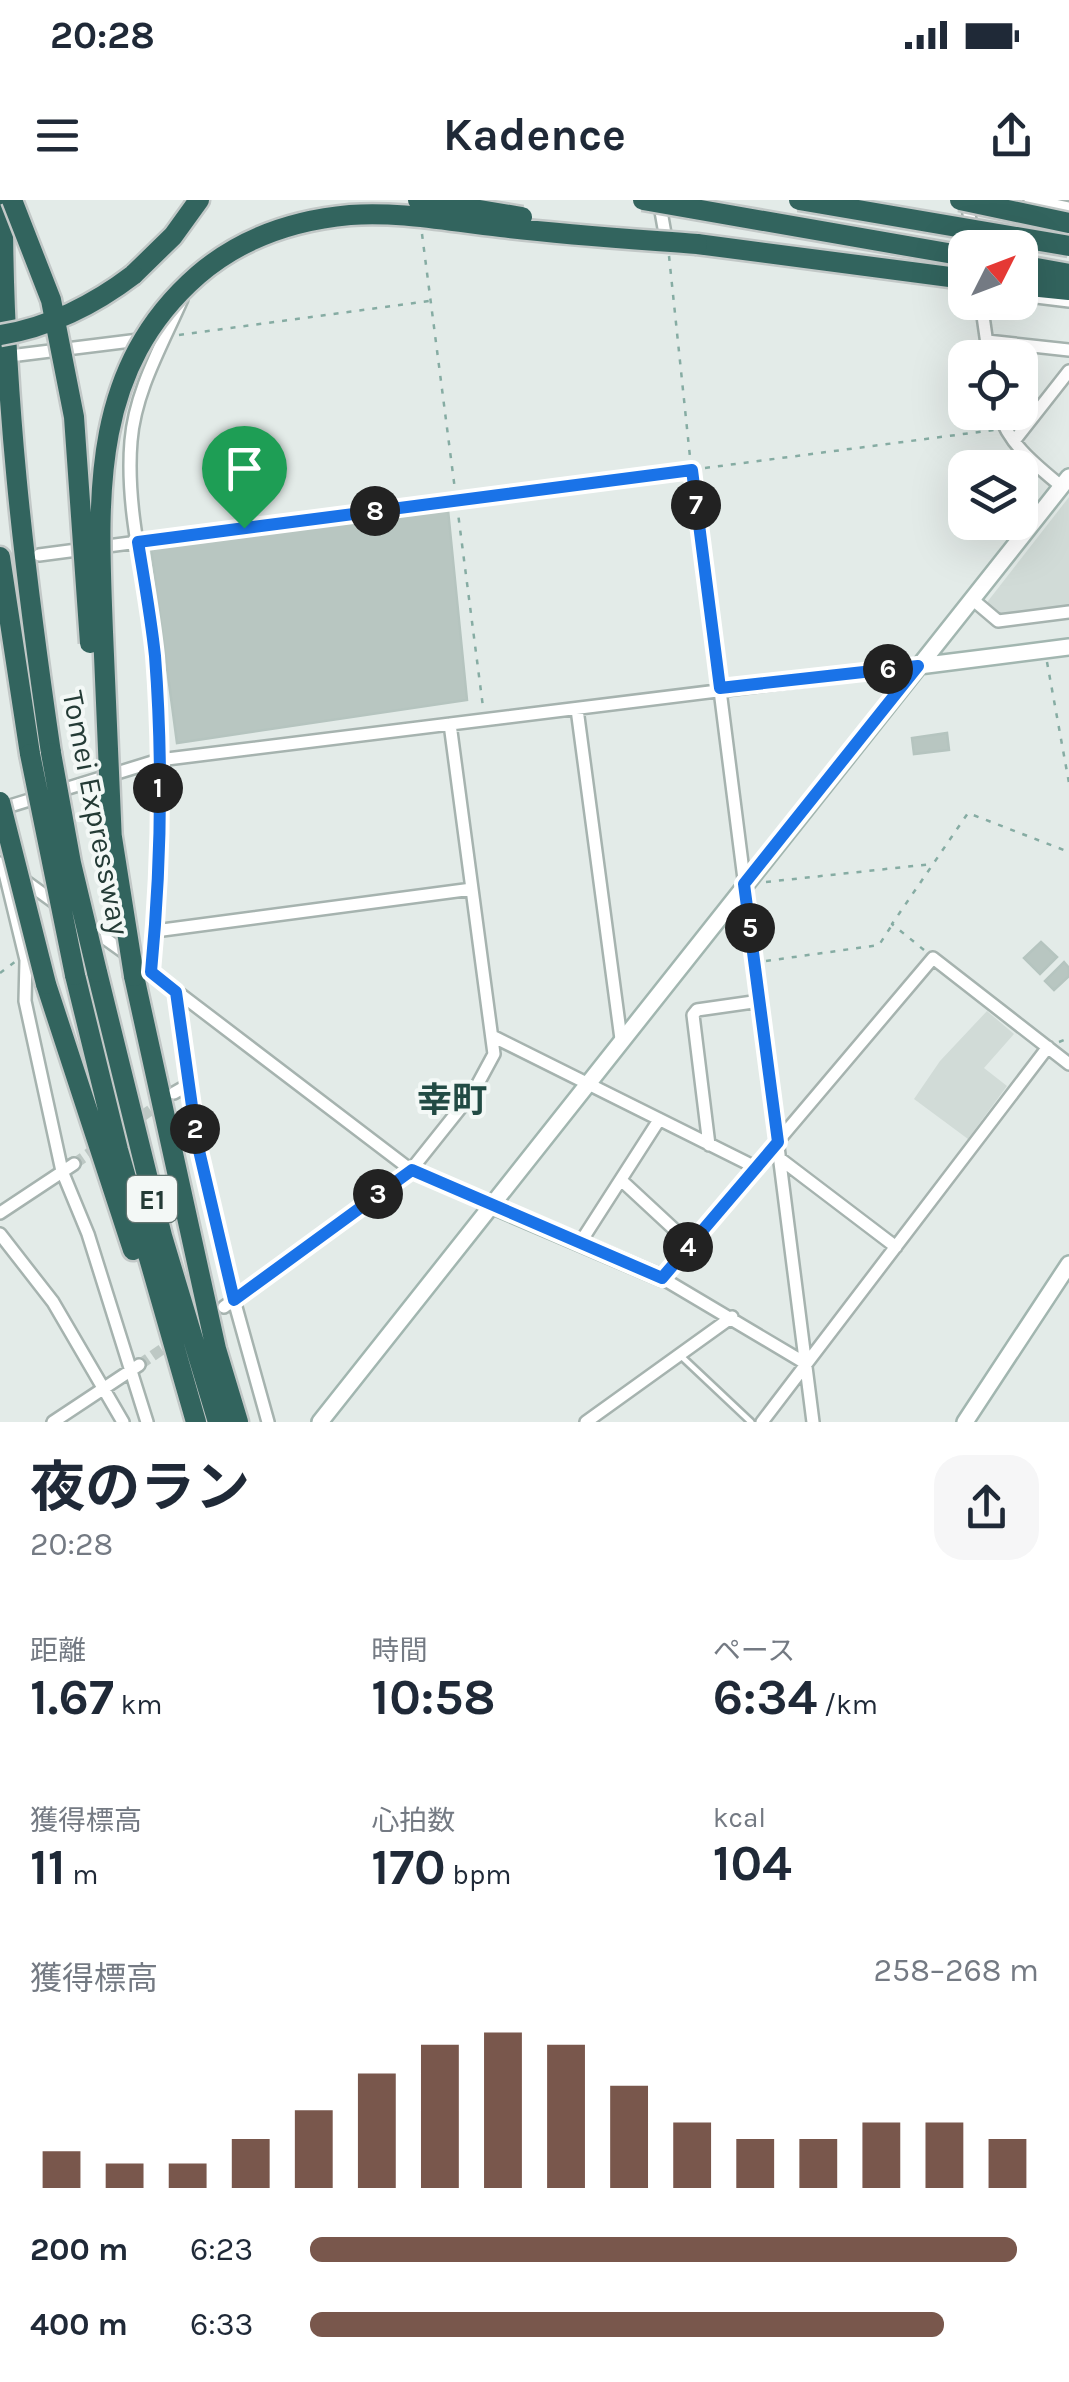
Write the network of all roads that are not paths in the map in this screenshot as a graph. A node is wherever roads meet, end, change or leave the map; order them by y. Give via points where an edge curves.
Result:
1 (2, 200) edge
2 (12, 200) edge
3 (200, 200) edge
4 (642, 200) edge
5 (659, 200) edge
6 (798, 200) edge
7 (964, 200) edge
8 (1030, 200) edge
9 (418, 204) edge
10 (1069, 208) edge
11 (1069, 223) edge
12 (970, 230) edge
13 (697, 244) junction
14 (1069, 246) edge
15 (668, 249) junction
16 (948, 253) edge
17 (1038, 268) edge
18 (1069, 274) edge
19 (948, 277) edge
20 (948, 286) edge
21 (1038, 287) edge
22 (1069, 290) edge
23 (1038, 298) edge
24 (1069, 302) edge
25 (0, 335) edge
26 (166, 337) junction
27 (1038, 347) edge
28 (1069, 350) edge
29 (18, 355) dead end
30 (1069, 371) edge
31 (1006, 430) edge
32 (1014, 441) junction
33 (692, 470) road end
34 (1065, 481) edge
35 (138, 542) junction
36 (40, 554) dead end
37 (0, 557) edge
38 (972, 599) junction
39 (1069, 612) edge
40 (1069, 647) edge
41 (918, 666) junction
42 (720, 688) junction
43 (577, 709) junction
44 (450, 724) junction
45 (41, 754) junction
46 (159, 760) junction
47 (0, 806) edge
48 (112, 843) junction
49 (2, 864) edge
50 (744, 884) junction
51 (472, 889) junction
52 (155, 931) junction
53 (86, 974) junction
54 (142, 974) junction
55 (176, 992) junction
56 (760, 1001) junction
57 (494, 1037) junction
58 (621, 1039) junction
59 (1048, 1046) junction
60 (1069, 1064) edge
61 (188, 1084) junction
62 (587, 1084) junction
63 (174, 1093) tunnel mouth
64 (659, 1120) junction
65 (778, 1142) junction
66 (709, 1146) junction
67 (779, 1158) junction
68 (74, 1164) tunnel mouth
69 (758, 1168) junction
70 (412, 1170) junction
71 (62, 1171) junction
72 (621, 1180) junction
73 (491, 1205) junction
74 (0, 1213) edge
75 (0, 1234) edge
76 (580, 1243) junction
77 (690, 1244) junction
78 (896, 1247) junction
79 (1069, 1264) edge
80 (662, 1278) junction
81 (229, 1304) junction
82 (732, 1317) junction
83 (680, 1355) junction
84 (805, 1363) junction
85 (135, 1368) junction
86 (103, 1391) junction
87 (54, 1422) edge
88 (123, 1422) edge
89 (147, 1422) edge
90 (195, 1422) edge
91 (218, 1422) edge
92 (238, 1422) edge
93 (268, 1422) edge
94 (320, 1422) edge
95 (586, 1422) edge
96 (751, 1422) edge
97 (762, 1422) edge
98 (814, 1422) edge
99 (965, 1422) edge

1 - 45 highway, Tomei Expressway / E1 via 14,473
2 - 48 highway, bridge via 52,300 74,417
3 - 25 highway, bridge via 133,275 78,309
4 - 16 highway, bridge
5 - 15 street
6 - 14 highway, bridge
7 - 11 highway, bridge
7 - 12 street
8 - 10 street
9 - 13 highway, bridge
9 - 15 street
9 - 26 street via 320,215 229,245 195,274
13 - 19 highway
13 - 48 highway, bridge via 353,215 260,236 182,289 136,349 104,458 100,541
15 - 20 street
17 - 18 highway
21 - 22 highway
23 - 24 street
26 - 29 street
26 - 35 street via 139,400 131,441
27 - 28 street
30 - 32 street
31 - 32 street
32 - 34 street
33 - 42 street
34 - 38 street
35 - 36 street
35 - 46 street via 154,652
37 - 45 highway, Tomei Expressway / E1
38 - 39 street via 998,620
38 - 41 street
40 - 41 street
41 - 42 street
41 - 50 street
42 - 43 street
42 - 50 street
43 - 44 street
43 - 58 street
44 - 46 street
44 - 51 street
45 - 53 highway, Tomei Expressway / E1, bridge
46 - 47 street
46 - 52 street
47 - 90 highway, bridge via 104,1168
48 - 54 highway, bridge
49 - 54 street
49 - 71 street via 25,954 25,1001
50 - 56 street
50 - 58 street
51 - 52 street
51 - 57 street
52 - 54 street
53 - 90 highway, Tomei Expressway / E1 via 118,1150
53 - 91 highway, Tomei Expressway / E1
54 - 55 street
54 - 92 highway via 216,1349
55 - 61 street
55 - 70 street
56 - 65 street
56 - 66 street via 693,1015
57 - 62 street
57 - 70 street via 494,1054 474,1091
58 - 62 street
59 - 60 street
59 - 65 street via 933,958
59 - 78 street
61 - 63 street
61 - 81 street
62 - 64 street
62 - 73 street
64 - 66 street
64 - 72 street
65 - 67 street
65 - 69 street
66 - 69 street
67 - 78 street
67 - 84 street
68 - 71 street
69 - 77 street
70 - 73 street
70 - 81 street
71 - 74 street
71 - 85 street
72 - 76 street
72 - 77 street
73 - 76 street
73 - 94 street
75 - 86 street via 53,1302
76 - 80 street
77 - 80 street
78 - 84 street
79 - 99 street
80 - 82 street
81 - 93 street
82 - 83 street
82 - 84 street
83 - 95 street
83 - 96 lane
84 - 97 street
84 - 98 street
85 - 86 street
85 - 89 street
86 - 87 street
86 - 88 street

